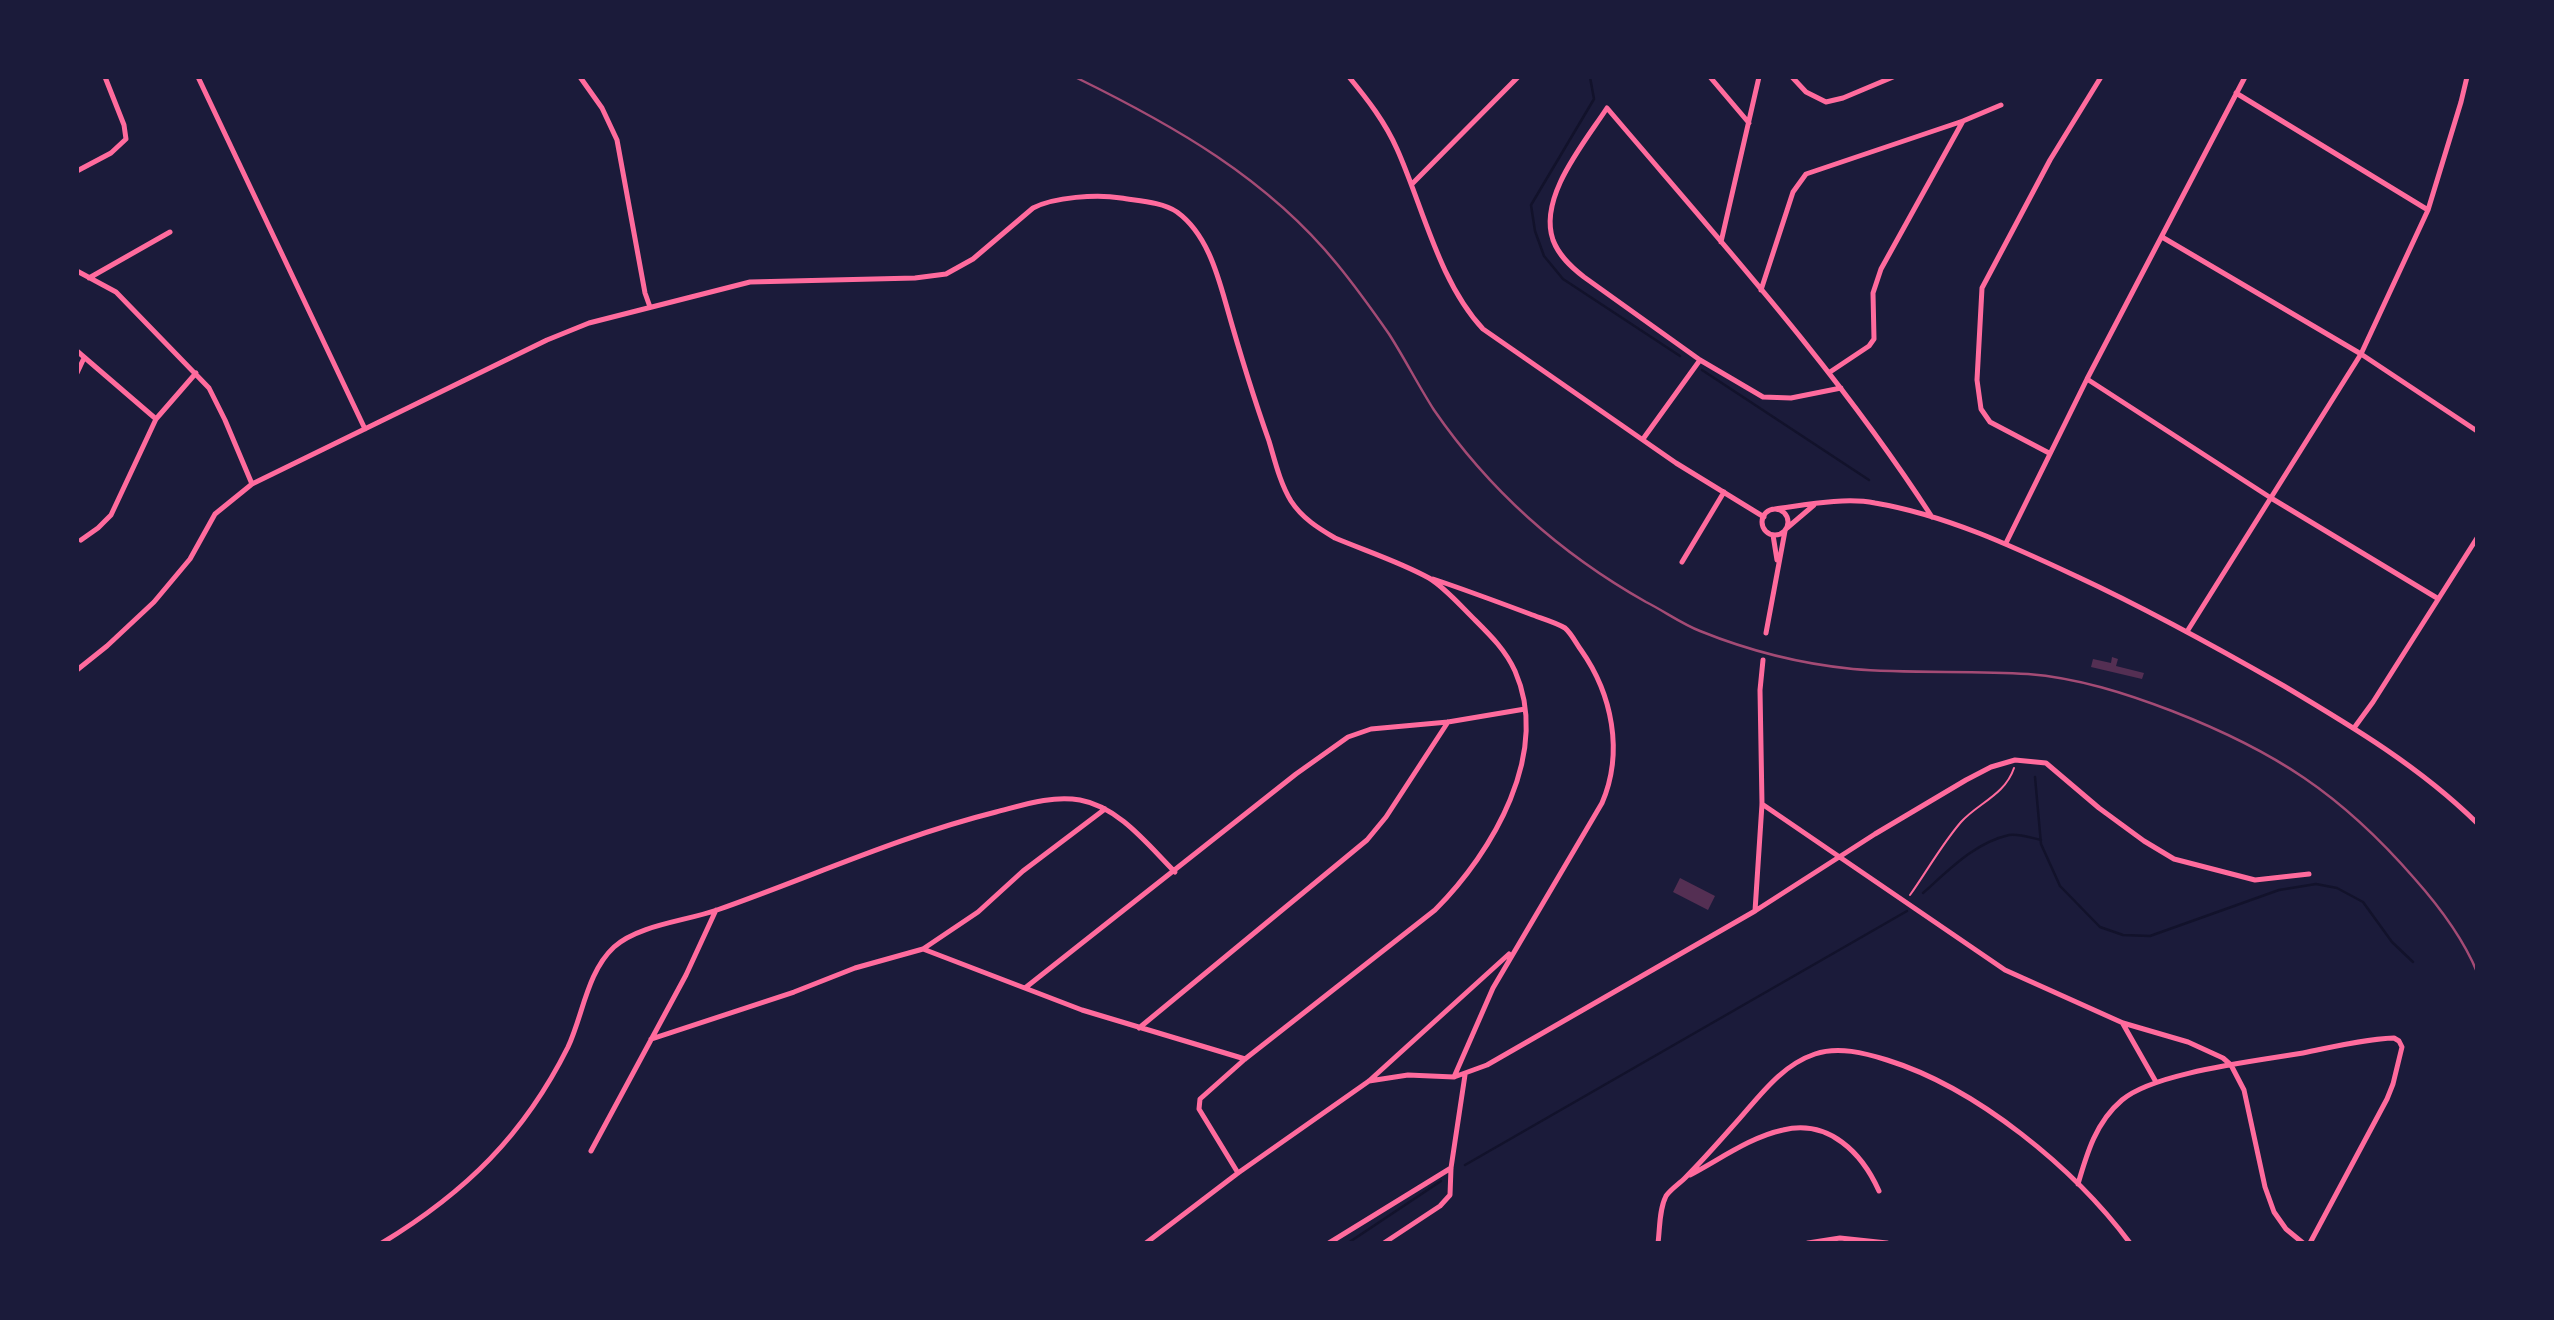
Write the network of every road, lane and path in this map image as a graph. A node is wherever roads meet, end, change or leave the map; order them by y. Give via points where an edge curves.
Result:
1 (105, 77) edge
2 (198, 77) edge
3 (580, 77) edge
4 (1349, 77) edge
5 (1518, 77) edge
6 (1710, 77) edge
7 (1759, 77) edge
8 (1792, 77) edge
9 (1893, 77) edge
10 (2101, 77) edge
11 (2245, 77) edge
12 (2466, 77) edge
13 (2236, 93) junction
14 (2001, 105) dead end
15 (1963, 121) junction
16 (1749, 123) junction
17 (77, 171) edge
18 (1412, 184) junction
19 (2428, 210) junction
20 (170, 232) dead end
21 (2162, 237) junction
22 (1721, 242) junction
23 (77, 271) edge
24 (89, 278) junction
25 (1761, 290) junction
26 (650, 307) junction
27 (77, 351) edge
28 (2361, 354) junction
29 (84, 358) junction
30 (1700, 360) junction
31 (1830, 372) junction
32 (77, 373) edge
33 (196, 373) junction
34 (2087, 379) junction
35 (1841, 388) junction
36 (156, 419) junction
37 (365, 429) junction
38 (2477, 431) edge
39 (1643, 439) junction
40 (2049, 453) junction
41 (252, 484) junction
42 (1724, 492) junction
43 (2271, 498) junction
44 (1816, 503) junction
45 (1775, 509) junction
46 (1763, 517) junction
47 (1932, 517) junction
48 (1786, 529) junction
49 (1773, 535) junction
50 (2477, 538) edge
51 (80, 540) dead end
52 (2006, 543) junction
53 (1682, 562) dead end
54 (1778, 566) junction
55 (1430, 579) junction
56 (2437, 598) junction
57 (2188, 631) junction
58 (1766, 633) dead end
59 (1763, 660) dead end
60 (77, 670) edge
61 (1525, 709) junction
62 (1448, 722) junction
63 (2354, 727) junction
64 (2015, 760) junction
65 (1762, 804) junction
66 (1105, 809) junction
67 (2477, 823) edge
68 (1839, 858) junction
69 (1175, 872) junction
70 (2309, 874) dead end
71 (1906, 901) junction
72 (716, 910) junction
73 (1755, 911) junction
74 (923, 949) junction
75 (1512, 952) junction
76 (1026, 988) junction
77 (2123, 1023) junction
78 (1139, 1028) junction
79 (651, 1039) junction
80 (1245, 1059) junction
81 (2231, 1065) junction
82 (1465, 1075) junction
83 (1454, 1077) junction
84 (1369, 1081) junction
85 (2156, 1082) junction
86 (590, 1152) dead end
87 (1451, 1168) junction
88 (1238, 1173) junction
89 (1687, 1176) junction
90 (2078, 1184) junction
91 (1879, 1191) dead end
92 (382, 1243) edge
93 (1146, 1243) edge
94 (1329, 1243) edge
95 (1384, 1243) edge
96 (1658, 1243) edge
97 (1808, 1243) edge
98 (1887, 1243) edge
99 (2130, 1243) edge
100 (2303, 1243) edge
101 (2310, 1243) edge

1 - 17 street via 126,139 111,153
2 - 37 street
3 - 26 street via 617,140
4 - 18 street via 1387,127
5 - 18 street
6 - 16 street
7 - 16 street
8 - 9 street via 1806,92 1826,102
10 - 40 street via 2050,160 1988,274 1980,299 1977,380 1984,416
11 - 13 street
12 - 19 street
13 - 19 street
13 - 21 street
14 - 15 street
15 - 25 street via 1807,174 1793,192
15 - 31 street via 1881,269 1873,293 1874,339
16 - 22 street
18 - 39 street via 1451,281 1471,316 1483,329
19 - 28 street
20 - 24 street
21 - 28 street
21 - 34 street
22 - 25 street
22 - 30 street via 1607,108 1559,185 1549,222 1553,240 1584,277
23 - 24 street
24 - 33 street via 116,292
25 - 31 street
26 - 37 street via 547,340
26 - 55 street via 750,282 946,274 972,259 1032,208 1061,199 1113,196 1168,207 1194,230 1215,268 1285,490 1296,507 1335,538
27 - 29 street
28 - 38 street
28 - 43 street
29 - 32 street
29 - 36 street
30 - 35 street via 1763,397 1791,398
30 - 39 street
31 - 35 street
33 - 36 street
33 - 41 street via 217,401
34 - 40 street
34 - 43 street
35 - 47 street
36 - 51 street via 111,515
37 - 41 street
39 - 42 street
40 - 52 street
41 - 60 street via 215,514 190,559 154,602
42 - 46 street
42 - 53 street
43 - 56 street
43 - 57 street
44 - 45 street
44 - 47 street via 1873,502
44 - 48 street
45 - 46 street
45 - 48 street via 1786,515
46 - 49 street via 1765,530
47 - 52 street
48 - 49 street
48 - 54 street
49 - 54 street
50 - 56 street
52 - 57 street
54 - 58 street
55 - 61 street via 1505,652 1516,672
55 - 75 street via 1566,629 1594,669 1604,694 1614,751 1602,803
56 - 63 street
57 - 63 street
59 - 65 street
61 - 62 street
61 - 80 street via 1521,773 1498,823 1458,885 1435,910
62 - 69 street via 1371,729 1348,737
62 - 78 street via 1367,840
63 - 67 street via 2449,795
64 - 68 street via 1966,780
64 - 70 street via 2046,763 2099,808 2174,859 2255,880
64 - 71 path via 2006,784 1961,822
65 - 68 street
65 - 73 street
66 - 69 street
66 - 72 street via 1063,799 973,818
66 - 74 street via 978,912
68 - 71 street
68 - 73 street
69 - 76 street
71 - 77 street via 2005,970
72 - 79 street
72 - 92 street via 644,930 615,946 598,967 570,1043 547,1088 522,1124 453,1194
73 - 82 street
74 - 76 street
74 - 79 street
75 - 83 street
75 - 84 street
76 - 78 street
77 - 81 street via 2212,1052
77 - 85 street
78 - 80 street
79 - 86 street
80 - 88 street via 1199,1102
81 - 85 street
81 - 100 street via 2244,1090 2264,1187 2274,1212
81 - 101 street via 2384,1038 2394,1038 2402,1047 2387,1099
82 - 83 street
82 - 87 street
83 - 84 street
84 - 88 street
85 - 90 street via 2112,1109 2090,1142
87 - 94 street
87 - 95 street via 1451,1190 1444,1202
88 - 93 street
89 - 90 street via 1785,1071 1818,1053 1838,1051 1899,1063 1955,1089 2011,1127
89 - 91 street via 1769,1134 1803,1129 1848,1145 1870,1171
89 - 96 street via 1666,1197
90 - 99 street
97 - 98 street via 1840,1238

